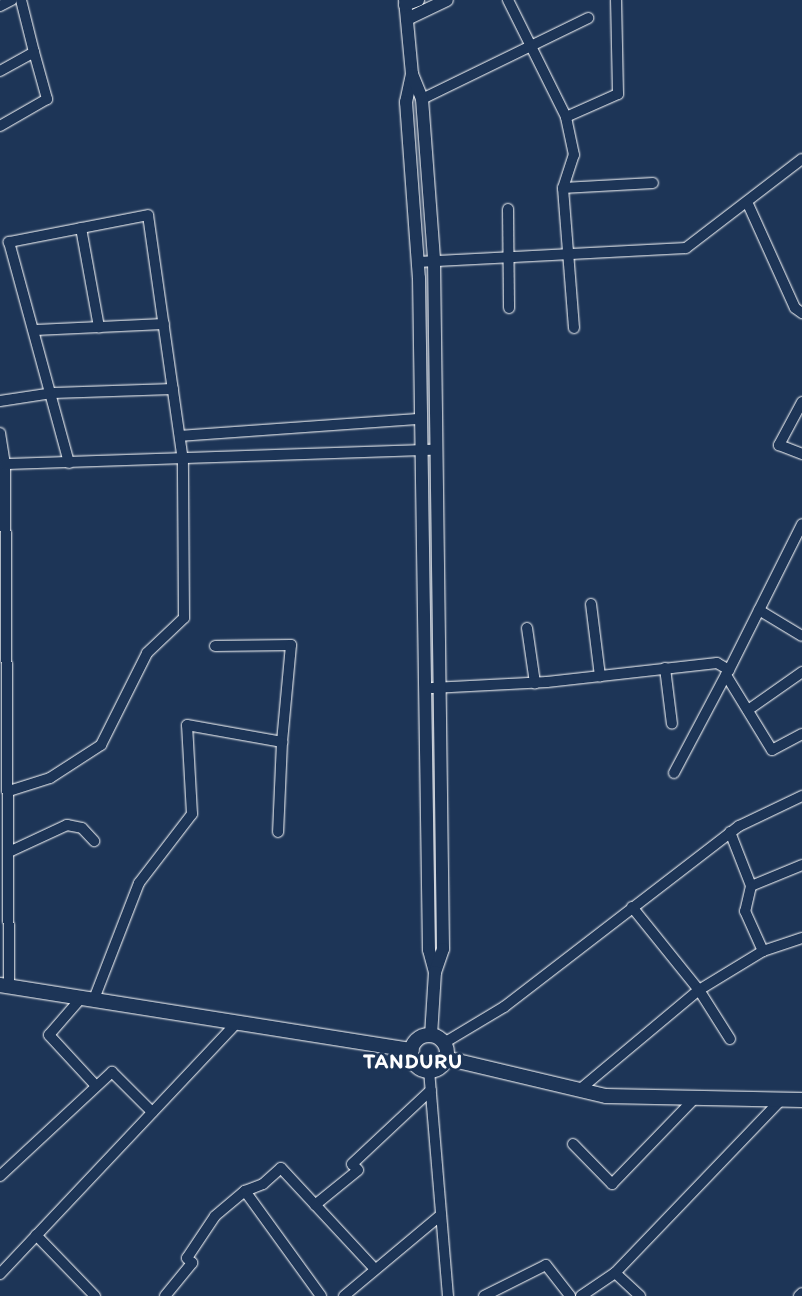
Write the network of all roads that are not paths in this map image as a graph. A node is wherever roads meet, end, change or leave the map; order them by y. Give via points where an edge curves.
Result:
1 (12, 0) edge
2 (20, 0) edge
3 (418, 0) edge
4 (447, 0) edge
5 (508, 0) edge
6 (616, 0) edge
7 (405, 2) edge
8 (0, 6) edge
9 (588, 18) dead end
10 (407, 19) junction
11 (530, 46) junction
12 (34, 52) junction
13 (0, 71) edge
14 (412, 74) junction
15 (422, 100) junction
16 (566, 117) junction
17 (0, 126) edge
18 (802, 159) edge
19 (652, 182) dead end
20 (563, 188) junction
21 (748, 204) junction
22 (508, 208) dead end
23 (81, 228) junction
24 (4, 245) edge
25 (571, 252) junction
26 (505, 256) junction
27 (434, 260) junction
28 (418, 262) junction
29 (509, 308) dead end
30 (802, 313) edge
31 (164, 324) junction
32 (99, 327) junction
33 (574, 328) dead end
34 (35, 330) junction
35 (173, 390) junction
36 (53, 393) junction
37 (0, 400) edge
38 (802, 402) edge
39 (419, 419) junction
40 (0, 433) edge
41 (180, 436) junction
42 (434, 450) junction
43 (419, 451) junction
44 (802, 454) edge
45 (184, 461) junction
46 (69, 463) junction
47 (5, 464) junction
48 (802, 524) edge
49 (591, 604) dead end
50 (759, 610) junction
51 (527, 628) dead end
52 (802, 636) edge
53 (215, 646) dead end
54 (3, 661) edge
55 (665, 668) junction
56 (802, 672) edge
57 (727, 673) junction
58 (600, 676) junction
59 (535, 682) junction
60 (424, 688) junction
61 (437, 688) junction
62 (748, 710) junction
63 (672, 724) dead end
64 (802, 734) edge
65 (282, 742) junction
66 (674, 773) dead end
67 (9, 791) junction
68 (802, 796) edge
69 (278, 832) dead end
70 (730, 832) junction
71 (94, 841) dead end
72 (10, 851) junction
73 (802, 865) edge
74 (751, 886) junction
75 (632, 907) junction
76 (802, 938) edge
77 (763, 951) junction
78 (435, 972) junction
79 (4, 985) edge
80 (699, 990) junction
81 (88, 998) junction
82 (238, 1021) junction
83 (431, 1035) junction
84 (730, 1039) dead end
85 (444, 1043) junction
86 (412, 1050) junction
87 (446, 1058) junction
88 (429, 1070) junction
89 (96, 1086) junction
90 (431, 1090) junction
91 (578, 1091) junction
92 (694, 1099) junction
93 (782, 1100) junction
94 (802, 1100) edge
95 (152, 1112) junction
96 (573, 1144) dead end
97 (0, 1176) edge
98 (245, 1191) junction
99 (315, 1205) junction
100 (441, 1215) junction
101 (36, 1235) junction
102 (375, 1269) junction
103 (615, 1272) junction
104 (0, 1274) edge
105 (802, 1293) edge
106 (94, 1296) edge
107 (165, 1296) edge
108 (321, 1296) edge
109 (344, 1296) edge
110 (448, 1296) edge
111 (484, 1296) edge
112 (570, 1296) edge
113 (581, 1296) edge
114 (640, 1296) edge
115 (799, 1296) edge

1 - 8 street
2 - 12 street
3 - 7 main road
4 - 10 main road
5 - 11 street
6 - 16 street via 618,94
7 - 10 main road
9 - 11 street
10 - 14 main road
11 - 15 street
11 - 16 street
12 - 13 street
12 - 17 street via 47,99
14 - 15 main road
14 - 28 main road via 406,102
15 - 27 main road
16 - 20 street via 574,155
18 - 21 street
19 - 20 street
20 - 25 street
21 - 25 street via 686,248
21 - 30 street via 795,308
22 - 26 street
23 - 24 street
23 - 31 street via 148,215
23 - 32 street
24 - 34 street
25 - 26 street
25 - 33 street
26 - 27 street
26 - 29 street
27 - 28 street
27 - 42 main road
28 - 39 main road
31 - 32 street
31 - 35 street
32 - 34 street
34 - 36 street
35 - 36 street
35 - 41 street
36 - 37 street
36 - 46 street
38 - 44 street via 779,445
39 - 41 street
39 - 43 main road
40 - 47 street
41 - 45 street
42 - 43 street
42 - 61 main road
43 - 45 street
43 - 60 main road
45 - 46 street
45 - 67 street via 184,618 147,653 102,745 50,778
46 - 47 street
47 - 54 street
48 - 50 street
49 - 58 street
50 - 52 street
50 - 57 street
51 - 59 street
53 - 65 street via 291,645
54 - 67 street
55 - 57 street via 717,663
55 - 58 street
55 - 63 street
56 - 62 street
57 - 62 street
57 - 66 street
58 - 59 street
59 - 61 street
60 - 61 street
60 - 78 main road via 429,950
61 - 78 main road via 443,949
62 - 64 street via 772,750
65 - 69 street
65 - 81 street via 187,725 192,814 139,883
67 - 72 street
68 - 70 street
70 - 74 street
70 - 75 street
71 - 72 street via 82,828 66,825
72 - 79 street
73 - 74 street
74 - 77 street via 744,911
75 - 80 street
75 - 85 street via 504,1007
76 - 77 street
77 - 80 street
78 - 83 main road
79 - 81 highway
80 - 84 street
80 - 91 street
81 - 82 highway
81 - 89 street via 49,1035
82 - 86 highway
82 - 95 street
83 - 85 highway
83 - 86 highway via 420,1037
85 - 87 highway
86 - 88 highway via 417,1066
87 - 88 highway
87 - 91 highway
88 - 90 street
89 - 95 street via 112,1072
89 - 97 street
90 - 99 street via 352,1164 358,1170
90 - 100 street
91 - 92 highway
92 - 93 highway
92 - 96 street via 612,1184
93 - 94 highway
93 - 103 street
95 - 101 street
98 - 99 street via 263,1184 281,1168
98 - 107 street via 215,1216 187,1258 192,1263
98 - 108 street
99 - 102 street
100 - 102 street
100 - 110 street
101 - 104 street
101 - 106 street
102 - 109 street
103 - 113 street
103 - 114 street
105 - 115 street
111 - 112 street via 546,1265

